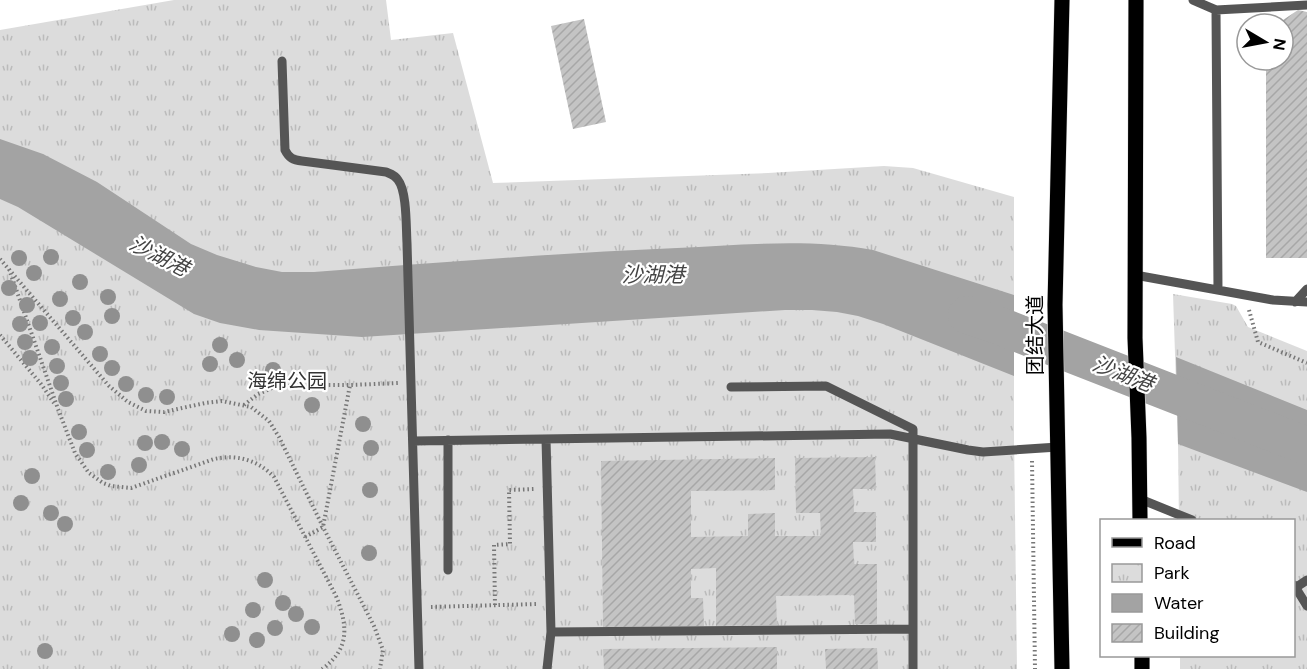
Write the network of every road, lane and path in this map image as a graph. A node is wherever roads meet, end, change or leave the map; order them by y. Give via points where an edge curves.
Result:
1 (1062, 0) edge
2 (1136, 0) edge
3 (1193, 0) edge
4 (1307, 4) edge
5 (1216, 10) junction
6 (282, 61) dead end
7 (0, 259) edge
8 (9, 269) junction
9 (1135, 275) junction
10 (1307, 289) edge
11 (1218, 290) junction
12 (1245, 295) junction
13 (1295, 302) junction
14 (1307, 302) edge
15 (0, 335) edge
16 (1307, 363) edge
17 (411, 382) junction
18 (350, 385) junction
19 (730, 387) dead end
20 (244, 405) junction
21 (58, 409) junction
22 (546, 439) junction
23 (913, 439) junction
24 (448, 440) junction
25 (413, 441) junction
26 (1058, 447) junction
27 (1032, 448) junction
28 (548, 489) junction
29 (1140, 499) junction
30 (1140, 519) edge
31 (1190, 519) edge
32 (323, 528) junction
33 (305, 537) junction
34 (448, 570) dead end
35 (1301, 585) edge
36 (550, 604) junction
37 (495, 605) junction
38 (1307, 606) edge
39 (417, 608) junction
40 (913, 629) junction
41 (551, 632) junction
42 (322, 669) edge
43 (380, 669) edge
44 (419, 669) edge
45 (547, 669) edge
46 (913, 669) edge
47 (1035, 669) edge
48 (1062, 669) edge

1 - 26 main road, 团结大道 via 1055,304
2 - 9 main road
3 - 5 lane
4 - 5 lane
5 - 11 lane
6 - 17 lane via 288,155 302,161 392,174 404,191
7 - 8 path
8 - 20 path via 109,386 128,402 159,413 216,401
8 - 21 path
9 - 11 lane
9 - 29 main road
10 - 13 lane
11 - 12 lane
12 - 13 lane
12 - 16 path via 1258,342
13 - 14 lane
15 - 21 path
17 - 18 path
17 - 25 lane
18 - 20 path via 273,388
18 - 32 path
19 - 23 lane via 826,386 913,429
20 - 32 path via 269,421
21 - 33 path via 75,453 88,473 103,483 131,488 214,459 244,459 262,466 274,477
22 - 23 lane via 890,434
22 - 24 lane
22 - 28 lane
23 - 27 lane via 983,452
23 - 40 lane
24 - 25 lane
24 - 34 lane
25 - 39 lane
26 - 27 lane
26 - 48 main road, 团结大道
27 - 47 path
28 - 36 lane
28 - 37 path via 509,490 510,544 494,545
29 - 30 main road
29 - 31 lane
32 - 33 path
32 - 43 path via 378,637 383,656
33 - 42 path via 336,596 343,618 342,647
35 - 38 lane
36 - 37 path
36 - 41 lane
37 - 39 path
39 - 44 lane
40 - 41 lane
40 - 46 lane
41 - 45 lane

